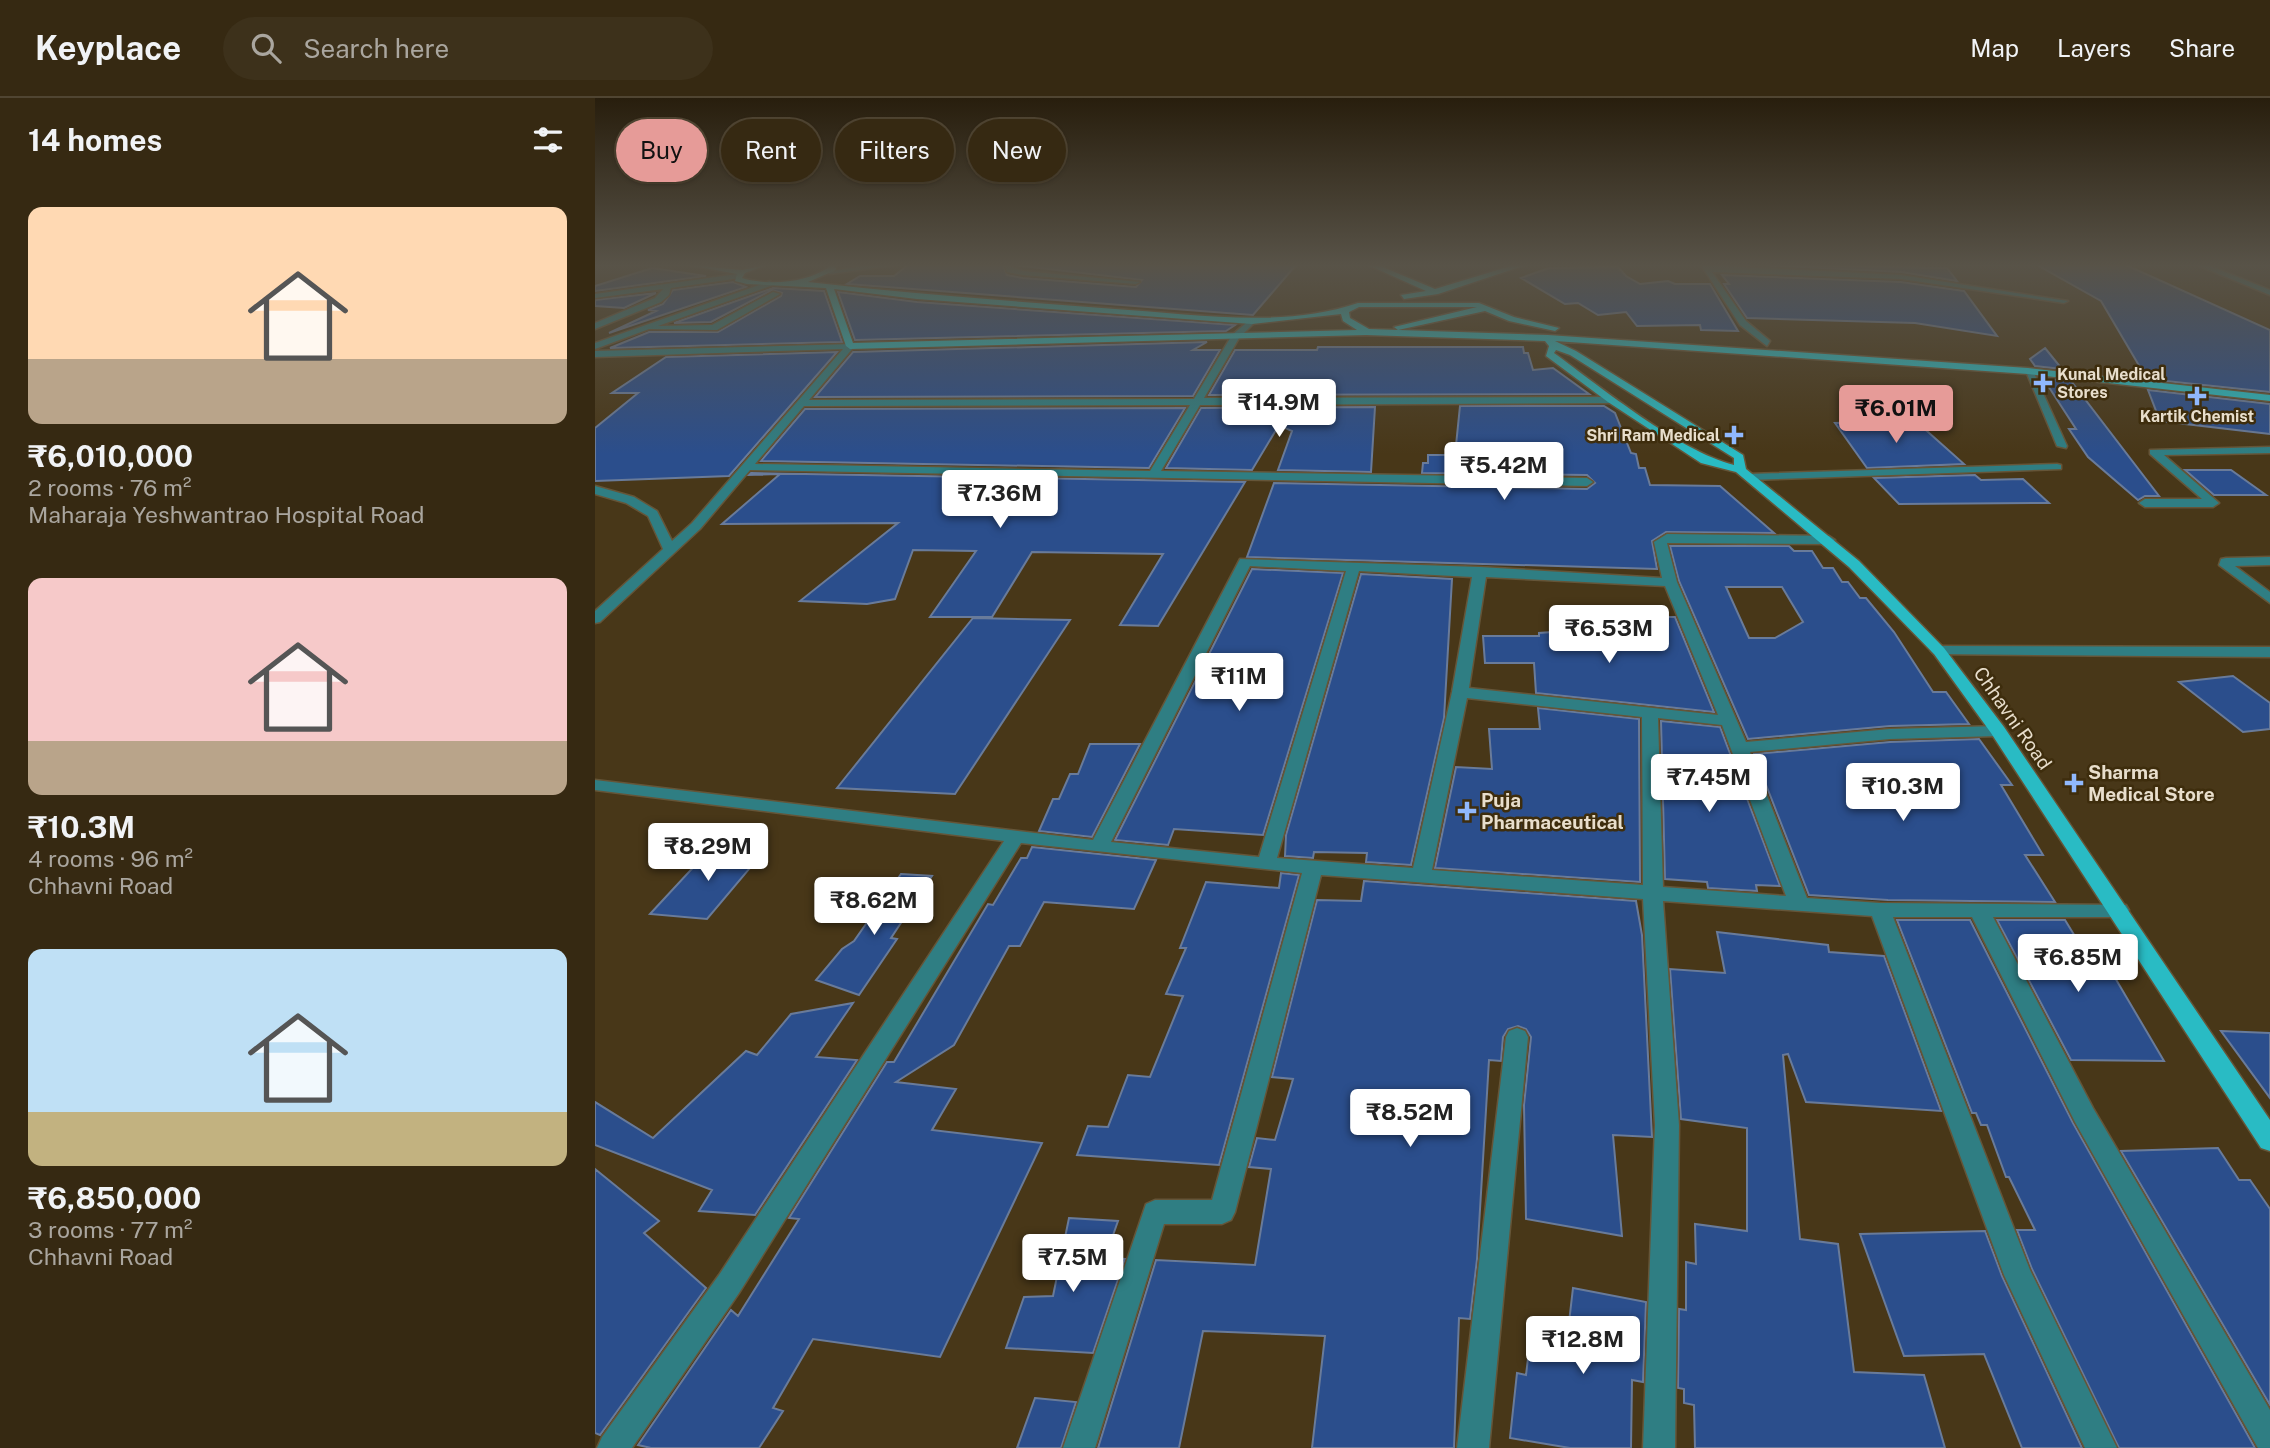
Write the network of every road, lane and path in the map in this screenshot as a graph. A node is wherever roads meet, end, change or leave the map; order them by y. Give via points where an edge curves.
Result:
1 (714, 328) edge
2 (844, 328) edge
3 (1244, 328) edge
4 (1360, 328) edge
5 (1385, 328) edge
6 (1536, 328) edge
7 (1561, 328) edge
8 (1749, 328) edge
9 (643, 329) joint
10 (1366, 332) junction
11 (1234, 337) junction
12 (1551, 342) junction
13 (1767, 343) junction
14 (595, 346) edge
15 (850, 346) junction
16 (595, 354) edge
17 (2028, 371) junction
18 (2270, 387) edge
19 (2270, 398) edge
20 (1612, 400) junction
21 (1197, 401) junction
22 (801, 403) junction
23 (2062, 446) dead end
24 (2270, 450) edge
25 (746, 467) junction
26 (2057, 467) dead end
27 (1155, 472) junction
28 (1744, 474) junction
29 (1587, 482) dead end
30 (595, 491) edge
31 (2145, 503) dead end
32 (1829, 540) junction
33 (670, 549) junction
34 (2270, 561) edge
35 (1354, 566) junction
36 (1480, 571) junction
37 (1670, 582) junction
38 (2270, 600) edge
39 (595, 619) edge
40 (1939, 651) junction
41 (2270, 652) edge
42 (1460, 692) junction
43 (1650, 712) junction
44 (1728, 721) junction
45 (1998, 732) junction
46 (1740, 748) junction
47 (595, 785) edge
48 (1016, 837) junction
49 (1098, 847) junction
50 (1266, 864) junction
51 (1313, 867) junction
52 (1421, 876) junction
53 (1653, 893) junction
54 (1799, 904) junction
55 (1880, 910) junction
56 (2119, 910) junction
57 (1980, 912) junction
58 (1517, 1037) dead end
59 (2270, 1140) edge
60 (2270, 1439) edge
61 (613, 1448) edge
62 (1079, 1448) edge
63 (1473, 1448) edge
64 (1659, 1448) edge
65 (2101, 1448) edge

1 - 9 street
2 - 15 main road
3 - 11 street
4 - 10 main road
5 - 10 main road
6 - 12 main road
7 - 13 main road
8 - 13 street
9 - 14 street
10 - 11 main road
10 - 12 main road
11 - 15 main road
11 - 21 street
12 - 17 main road
12 - 20 main road via 1549,354
12 - 28 main road via 1739,457
13 - 18 main road
15 - 16 street
15 - 22 street
17 - 19 main road
17 - 23 street
20 - 21 street
20 - 28 main road via 1705,461
21 - 22 street
21 - 27 street
22 - 25 street
24 - 31 street via 2154,452 2213,503
25 - 27 street
25 - 33 street
26 - 28 street
27 - 29 street
28 - 32 main road, Chhavni Road
30 - 33 street via 630,500 653,513
32 - 37 street via 1667,538 1660,542
32 - 40 main road, Chhavni Road
33 - 39 street
34 - 38 street via 2226,565
35 - 36 street
35 - 49 street via 1245,562
35 - 50 street
36 - 37 street
36 - 42 street
37 - 44 street
40 - 41 street
40 - 45 main road, Chhavni Road
42 - 43 street
42 - 52 street
43 - 44 street
43 - 53 street
44 - 46 street
45 - 46 street via 1890,734
45 - 56 main road, Chhavni Road
46 - 54 street
47 - 48 street
48 - 49 street
48 - 61 street via 737,1273
49 - 50 street
50 - 51 street
51 - 52 street
51 - 62 street via 1223,1212 1155,1212
52 - 53 street
53 - 54 street
53 - 64 street via 1667,1125
54 - 55 street
55 - 57 street
55 - 65 street via 2018,1275
56 - 57 street
56 - 59 main road, Chhavni Road
57 - 60 street via 2084,1115
58 - 63 street

